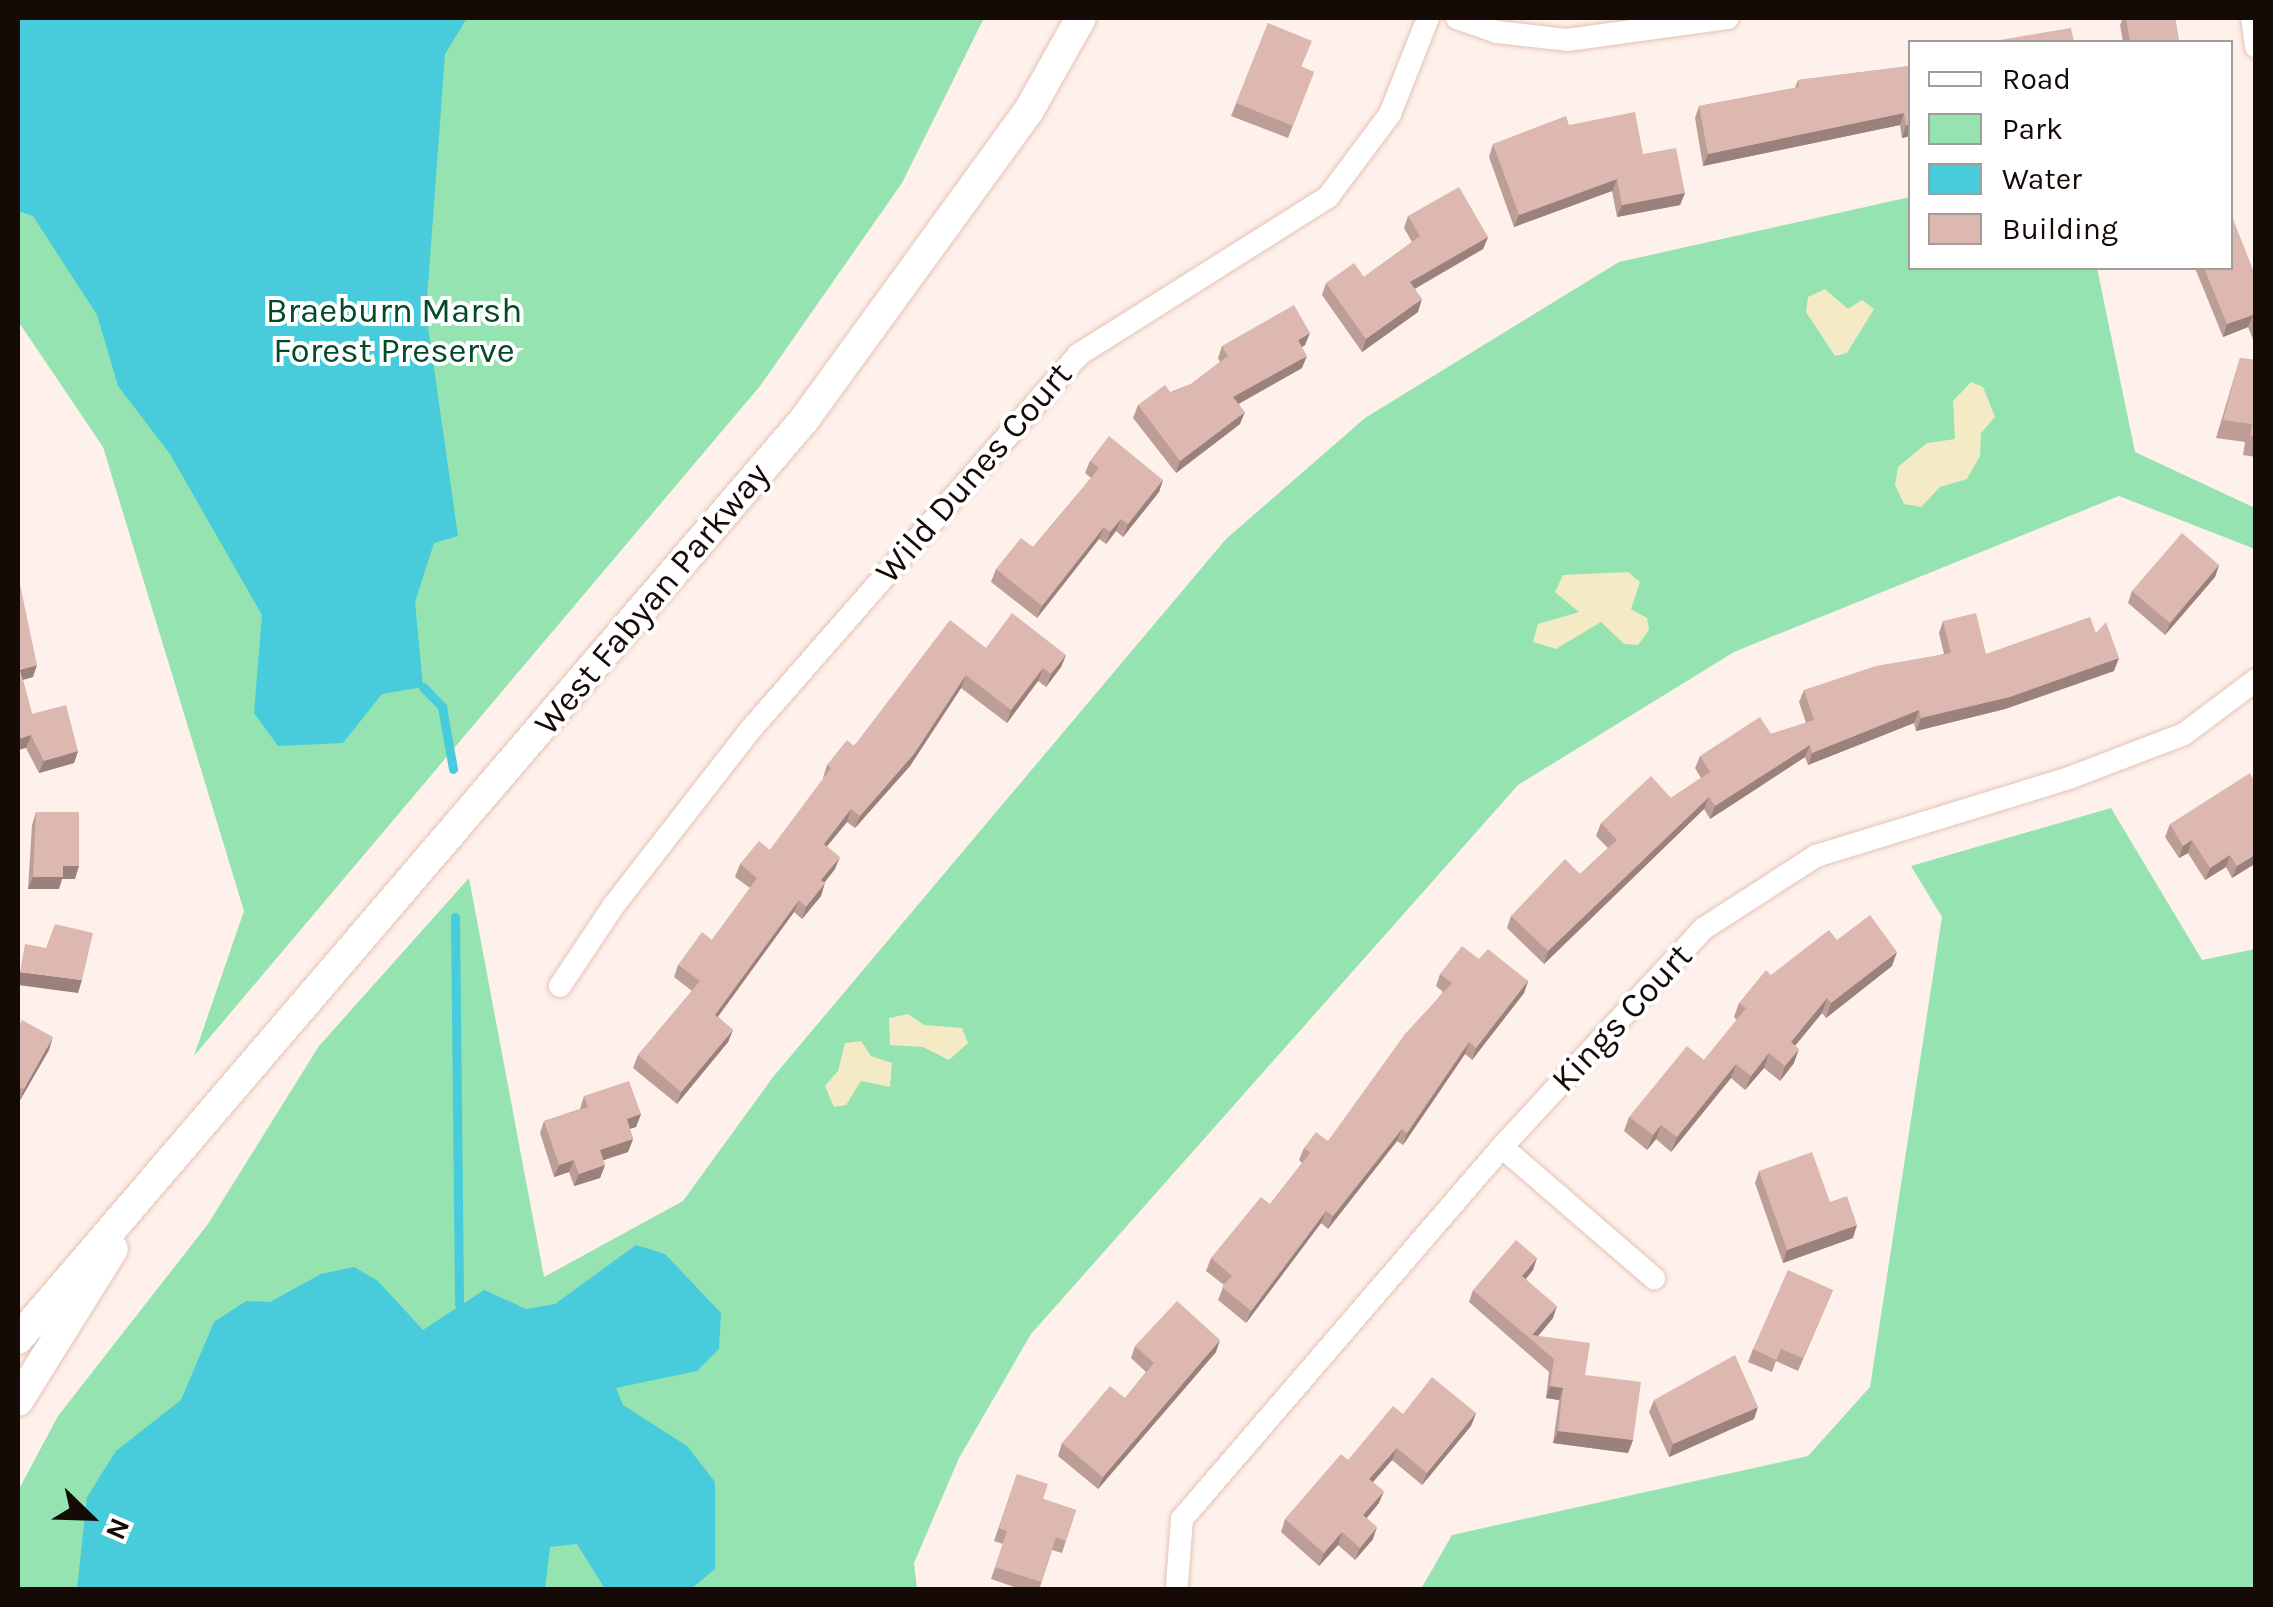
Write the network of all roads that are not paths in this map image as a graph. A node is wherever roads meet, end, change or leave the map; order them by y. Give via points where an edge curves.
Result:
1 (1081, 18) edge
2 (1428, 18) edge
3 (1457, 18) edge
4 (1728, 18) edge
5 (2252, 18) edge
6 (2256, 46) edge
7 (2256, 680) edge
8 (560, 986) dead end
9 (179, 1146) junction
10 (1502, 1148) junction
11 (1654, 1278) dead end
12 (18, 1339) edge
13 (18, 1401) edge
14 (1177, 1584) dead end

1 - 9 main road, West Fabyan Parkway via 1028,112 804,420
2 - 8 street, Wild Dunes Court via 1390,114 1328,197 1078,355 751,730 614,905
3 - 4 street via 1497,32 1568,40
5 - 6 street
7 - 10 street, Kings Court via 2184,734 2069,778 1816,856 1703,929
9 - 12 main road, West Fabyan Parkway
9 - 13 main road, West Fabyan Parkway
10 - 11 street
10 - 14 street, Kings Court via 1182,1519

